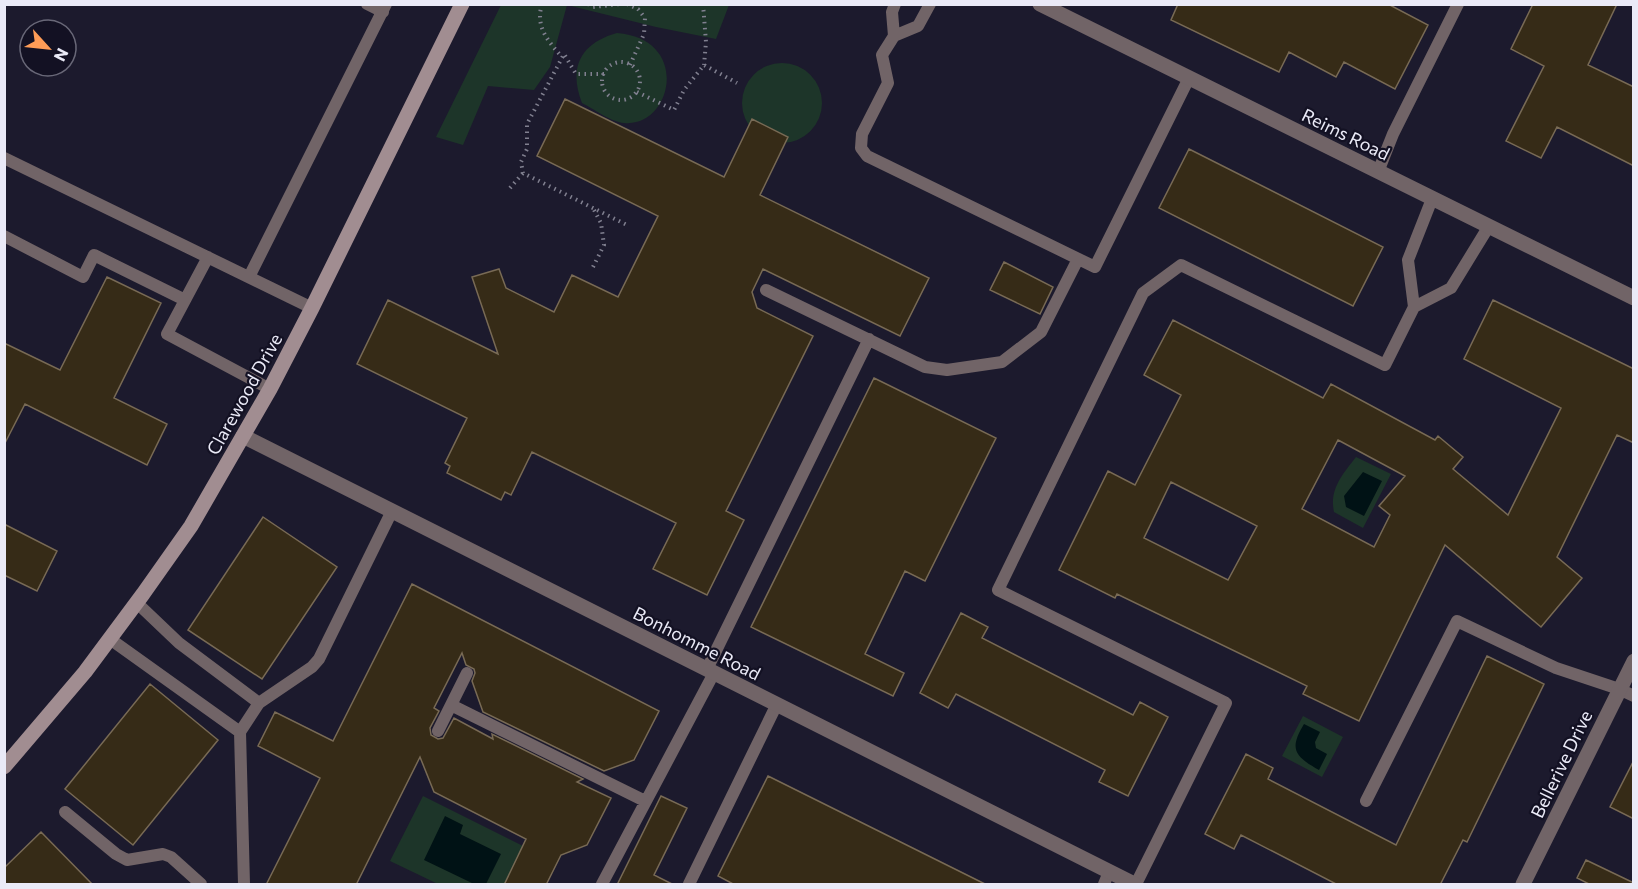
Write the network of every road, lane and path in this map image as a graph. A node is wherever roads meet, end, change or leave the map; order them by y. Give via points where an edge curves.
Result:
1 (367, 4) edge
2 (462, 4) edge
3 (542, 4) edge
4 (588, 4) edge
5 (620, 4) edge
6 (627, 4) edge
7 (705, 4) edge
8 (895, 4) edge
9 (930, 4) edge
10 (1040, 4) edge
11 (1458, 4) edge
12 (384, 8) edge
13 (894, 36) junction
14 (562, 57) junction
15 (630, 65) junction
16 (704, 66) junction
17 (604, 74) junction
18 (1189, 78) junction
19 (737, 83) dead end
20 (637, 92) junction
21 (4, 159) edge
22 (1378, 172) junction
23 (523, 173) junction
24 (510, 188) dead end
25 (1432, 199) junction
26 (593, 208) junction
27 (629, 226) dead end
28 (1489, 226) junction
29 (4, 236) edge
30 (208, 257) junction
31 (1078, 259) junction
32 (593, 267) dead end
33 (249, 277) junction
34 (766, 290) dead end
35 (1634, 298) edge
36 (185, 300) junction
37 (1414, 307) junction
38 (312, 308) junction
39 (869, 339) junction
40 (270, 389) junction
41 (243, 436) junction
42 (392, 511) junction
43 (137, 603) junction
44 (110, 639) junction
45 (1634, 661) edge
46 (710, 671) junction
47 (467, 673) dead end
48 (1619, 689) junction
49 (1634, 696) edge
50 (259, 703) junction
51 (451, 705) junction
52 (776, 705) junction
53 (438, 730) dead end
54 (240, 732) junction
55 (4, 767) edge
56 (645, 801) junction
57 (1366, 801) dead end
58 (65, 812) dead end
59 (1107, 878) edge
60 (201, 885) edge
61 (244, 885) edge
62 (602, 885) edge
63 (689, 885) edge
64 (1135, 885) edge
65 (1523, 885) edge

1 - 12 lane
2 - 38 street, Clarewood Drive
3 - 14 path via 540,23 546,39
4 - 5 path
6 - 15 path via 645,18 644,34
7 - 16 path
8 - 13 lane
9 - 13 lane via 918,26
10 - 18 street, Reims Road
11 - 22 lane
12 - 33 lane
13 - 31 lane via 882,55 888,83 862,134 861,148 867,156
14 - 17 path via 564,54 576,74
14 - 23 path via 527,124
15 - 17 path via 612,65
15 - 20 path via 640,79
16 - 19 path
16 - 20 path via 684,90 674,110
17 - 20 path via 603,86 610,96 622,100
18 - 22 street, Reims Road
18 - 31 lane via 1095,267
21 - 30 lane
22 - 25 street, Reims Road
23 - 24 path
23 - 26 path
25 - 28 street, Reims Road
25 - 37 lane via 1408,260
26 - 27 path
26 - 32 path via 601,223 604,245
28 - 35 street, Reims Road
28 - 37 lane via 1451,288
29 - 36 lane via 84,277 94,255
30 - 33 lane
30 - 36 lane
31 - 39 lane via 1041,332 1002,362 947,370 925,367
33 - 38 lane
34 - 39 lane
36 - 40 lane via 167,334
37 - 64 lane via 1385,365 1181,266 1143,293 998,590 1226,703
38 - 40 street, Clarewood Drive
39 - 46 lane
40 - 41 street, Clarewood Drive
41 - 42 street, Bonhomme Road
41 - 43 street, Clarewood Drive via 191,526
42 - 46 street, Bonhomme Road
42 - 50 lane via 319,659
43 - 44 street, Clarewood Drive
43 - 50 lane via 179,643
44 - 54 lane
44 - 55 street, Clarewood Drive
45 - 48 street, Bellerive Drive
46 - 52 street, Bonhomme Road
46 - 56 lane via 669,761
47 - 51 lane
48 - 49 lane
48 - 57 lane via 1556,668 1457,621
48 - 65 street, Bellerive Drive
50 - 54 lane
51 - 53 lane
51 - 56 lane
52 - 59 street, Bonhomme Road
52 - 63 lane
54 - 61 lane
56 - 62 lane
58 - 60 lane via 127,860 163,854
59 - 64 street, Bonhomme Road

